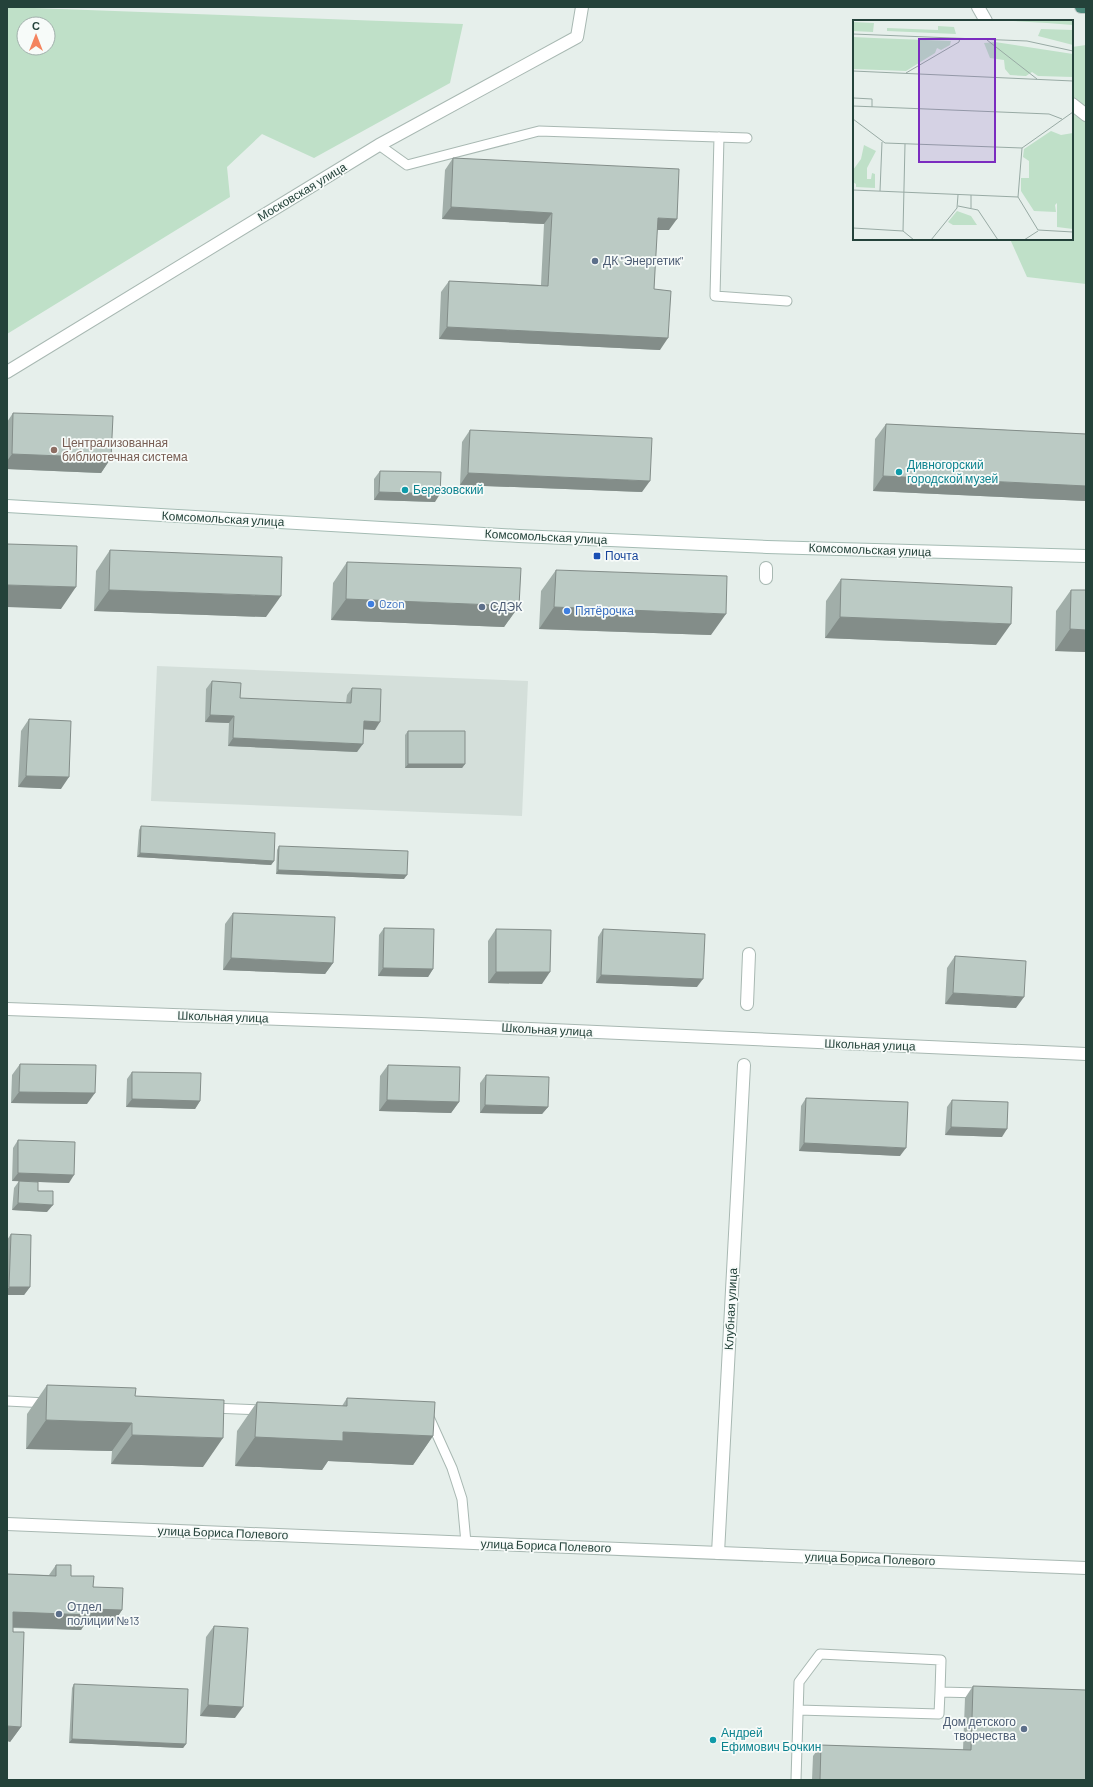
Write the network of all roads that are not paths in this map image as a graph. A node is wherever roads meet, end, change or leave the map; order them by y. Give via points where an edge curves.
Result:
1 (582, 7) edge
2 (978, 7) edge
3 (1081, 7) edge
4 (1086, 7) edge
5 (985, 20) edge
6 (1073, 105) edge
7 (1086, 115) edge
8 (719, 137) junction
9 (747, 138) dead end
10 (379, 145) junction
11 (787, 300) dead end
12 (7, 372) edge
13 (7, 506) edge
14 (1086, 556) edge
15 (749, 954) dead end
16 (747, 1004) dead end
17 (7, 1009) edge
18 (1086, 1054) edge
19 (744, 1065) dead end
20 (7, 1401) edge
21 (55, 1403) edge
22 (206, 1408) edge
23 (269, 1410) edge
24 (420, 1415) edge
25 (7, 1524) edge
26 (466, 1543) junction
27 (718, 1553) junction
28 (1086, 1568) edge
29 (940, 1692) junction
30 (994, 1694) edge
31 (798, 1710) junction
32 (796, 1780) edge

1 - 10 street, Московская улица via 577,37
2 - 5 street
3 - 4 highway
6 - 7 street
8 - 9 lane
8 - 10 lane via 539,131 407,165
8 - 11 lane via 715,296
10 - 12 street, Московская улица
13 - 14 street, Комсомольская улица via 519,536 767,547
15 - 16 street
17 - 18 street, Школьная улица via 421,1024
19 - 27 street, Клубная улица
20 - 21 lane
22 - 23 lane
24 - 26 lane via 428,1416 452,1468 462,1499
25 - 26 street, улица Бориса Полевого
26 - 27 street, улица Бориса Полевого
27 - 28 street, улица Бориса Полевого
29 - 30 lane
29 - 31 lane via 939,1714
29 - 31 lane via 941,1660 820,1654 799,1682
31 - 32 lane

